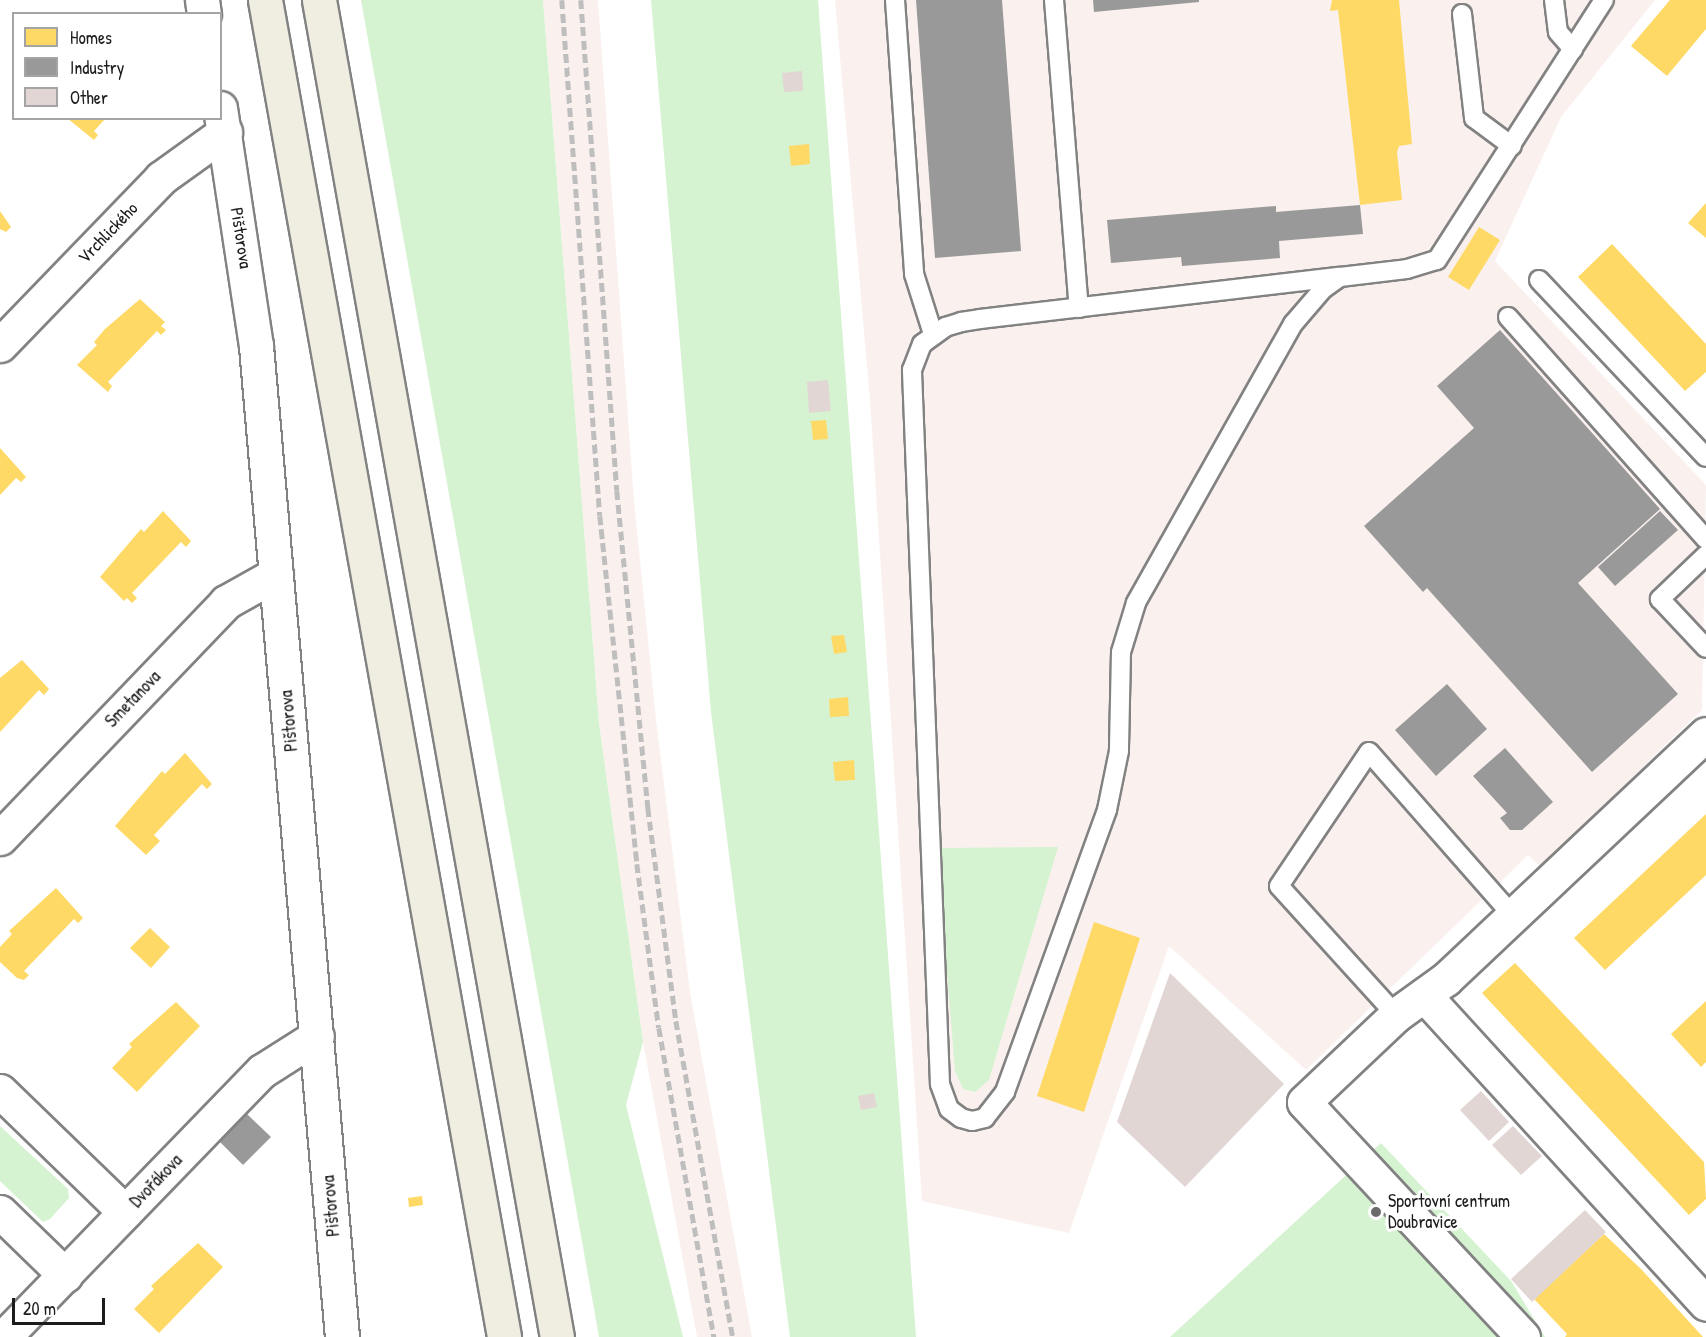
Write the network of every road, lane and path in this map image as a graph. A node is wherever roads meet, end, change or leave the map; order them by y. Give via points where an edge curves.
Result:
1 (266, 0) edge
2 (319, 0) edge
3 (895, 0) edge
4 (1054, 0) edge
5 (1554, 0) edge
6 (1604, 0) edge
7 (1462, 14) dead end
8 (1573, 49) junction
9 (223, 120) edge
10 (1512, 146) junction
11 (1340, 277) junction
12 (1539, 280) dead end
13 (1079, 308) junction
14 (1509, 317) dead end
15 (933, 334) junction
16 (0, 345) edge
17 (1706, 457) edge
18 (1706, 538) edge
19 (1706, 555) edge
20 (276, 574) junction
21 (1706, 648) edge
22 (1706, 734) edge
23 (0, 838) edge
24 (1513, 916) junction
25 (1424, 995) junction
26 (1396, 1015) junction
27 (317, 1036) junction
28 (0, 1091) edge
29 (0, 1212) edge
30 (125, 1212) junction
31 (64, 1275) junction
32 (1706, 1304) edge
33 (4, 1337) edge
34 (342, 1337) edge
35 (504, 1337) edge
36 (557, 1337) edge
37 (1523, 1337) edge

1 - 35 highway
2 - 36 highway
3 - 15 lane via 914,274
4 - 13 lane
5 - 8 lane via 1558,32
6 - 8 lane
7 - 10 lane via 1474,118
8 - 10 lane
9 - 16 street, Vrchlického
9 - 20 street, Pištorova via 256,346
10 - 11 lane via 1437,260 1407,269
11 - 13 lane
11 - 15 lane via 1323,289 1293,324 1136,603 1121,652 1119,751 1107,810 1012,1077 996,1107 985,1118 972,1121 949,1109 940,1084 912,370 922,344
12 - 17 lane
13 - 15 lane via 960,322
14 - 18 lane
19 - 21 lane via 1660,599
20 - 23 street, Smetanova via 226,602
20 - 27 street, Pištorova
22 - 24 street
24 - 25 street
24 - 26 lane via 1369,752 1279,886
25 - 26 street
25 - 32 street
26 - 37 street via 1304,1102
27 - 30 street, Dvořákova via 262,1071
27 - 34 street, Pištorova
28 - 30 street
29 - 31 street
30 - 31 street, Dvořákova
31 - 33 street, Dvořákova

